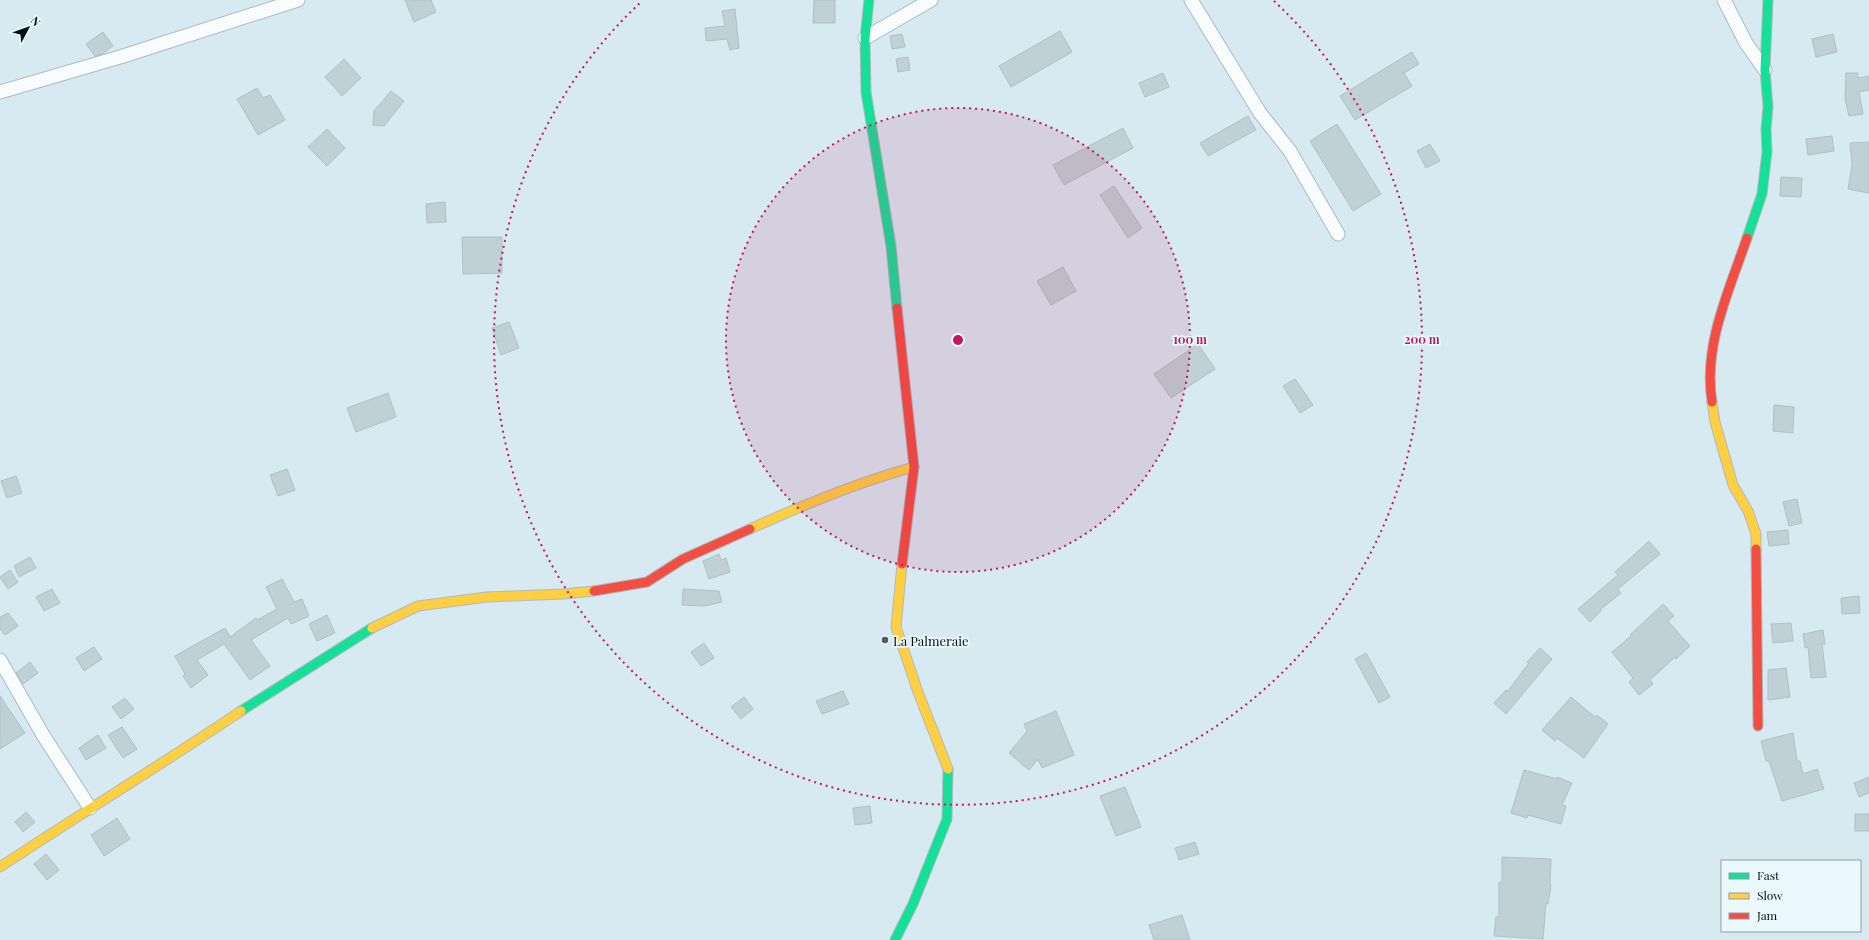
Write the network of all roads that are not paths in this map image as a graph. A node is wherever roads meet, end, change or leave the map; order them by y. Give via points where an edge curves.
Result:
1 (298, 0) edge
2 (869, 0) edge
3 (931, 0) edge
4 (1191, 0) edge
5 (1724, 0) edge
6 (1768, 0) edge
7 (271, 3) edge
8 (865, 38) junction
9 (1765, 70) junction
10 (0, 92) edge
11 (1338, 234) dead end
12 (914, 467) junction
13 (0, 660) edge
14 (1758, 726) dead end
15 (90, 808) junction
16 (0, 867) edge
17 (895, 940) edge

1 - 7 street
2 - 8 street
3 - 8 street
4 - 11 street via 1260,113 1290,151
5 - 9 street via 1746,43
6 - 9 street
7 - 10 street via 120,57
8 - 12 street via 866,92 891,246
9 - 14 street via 1768,107 1767,152 1762,194 1714,336 1709,382 1715,422 1733,485 1748,510 1756,534
12 - 15 street via 881,476 788,512 689,556 647,582 610,589 487,597 418,606 371,628
12 - 17 street via 896,627 948,770 947,819 913,904
13 - 15 street via 43,735
15 - 16 street

